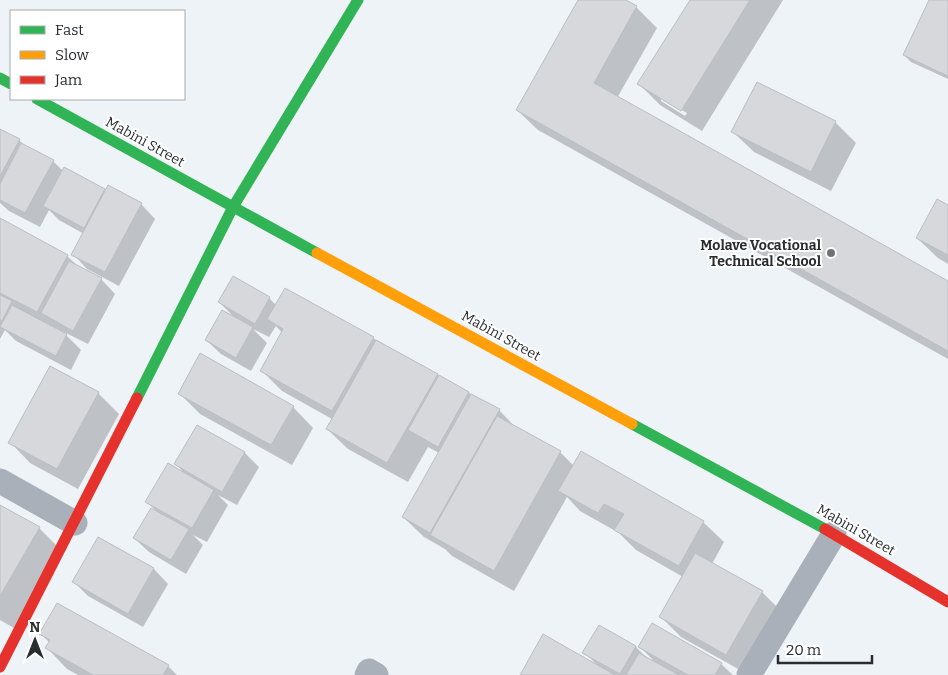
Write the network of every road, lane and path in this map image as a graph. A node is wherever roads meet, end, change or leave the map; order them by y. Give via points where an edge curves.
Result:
1 (358, 0) edge
2 (39, 100) edge
3 (232, 207) junction
4 (0, 482) edge
5 (75, 523) junction
6 (834, 534) junction
7 (948, 602) edge
8 (0, 667) edge
9 (749, 675) edge

1 - 3 street
2 - 3 street, Mabini Street
3 - 5 street
3 - 6 street, Mabini Street
4 - 5 street
5 - 8 street
6 - 7 street, Mabini Street
6 - 9 street

